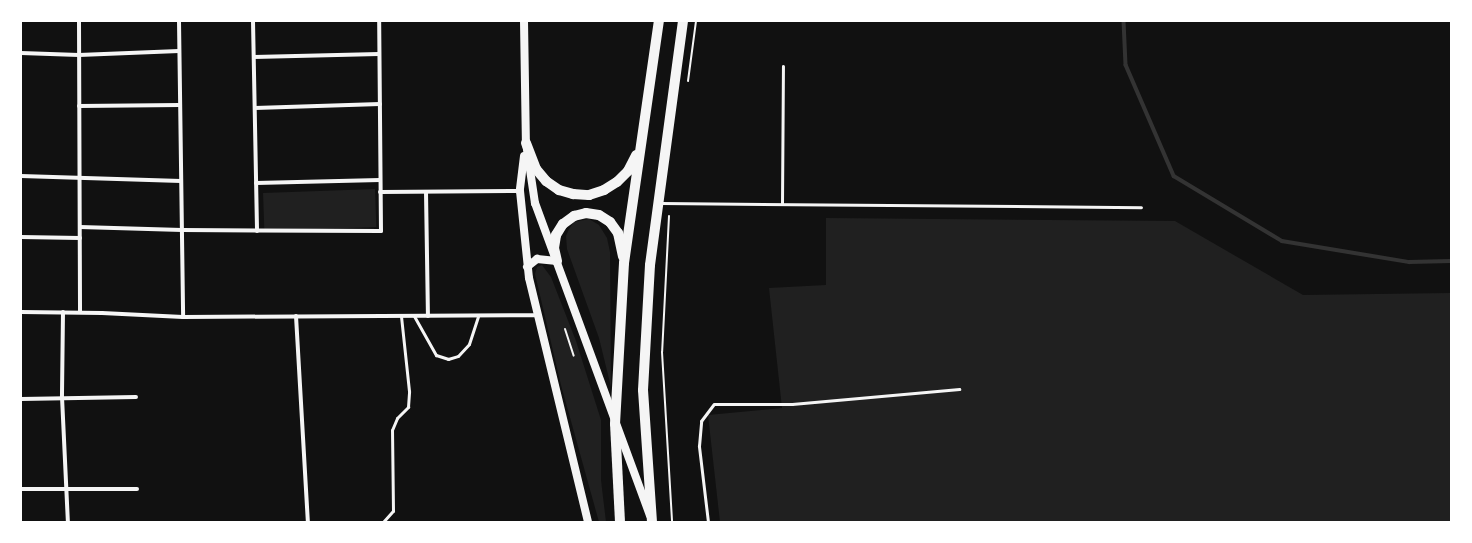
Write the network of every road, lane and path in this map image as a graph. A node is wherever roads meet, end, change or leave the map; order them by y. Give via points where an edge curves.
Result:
1 (79, 21) edge
2 (179, 21) edge
3 (253, 21) edge
4 (378, 21) edge
5 (524, 21) edge
6 (659, 21) edge
7 (683, 21) edge
8 (696, 21) edge
9 (179, 51) junction
10 (21, 53) edge
11 (379, 54) junction
12 (79, 55) junction
13 (254, 57) junction
14 (783, 66) dead end
15 (687, 84) dead end
16 (380, 104) junction
17 (180, 105) junction
18 (79, 106) junction
19 (255, 108) junction
20 (526, 143) junction
21 (639, 148) junction
22 (21, 176) edge
23 (80, 178) junction
24 (380, 180) junction
25 (181, 181) junction
26 (256, 183) junction
27 (520, 191) junction
28 (380, 192) junction
29 (426, 192) junction
30 (656, 202) junction
31 (670, 203) junction
32 (782, 204) junction
33 (1141, 207) dead end
34 (80, 226) junction
35 (182, 230) junction
36 (257, 231) junction
37 (21, 237) edge
38 (80, 238) junction
39 (556, 261) junction
40 (624, 263) junction
41 (527, 267) junction
42 (21, 312) edge
43 (62, 312) junction
44 (80, 312) junction
45 (537, 315) junction
46 (296, 316) junction
47 (401, 316) junction
48 (414, 316) junction
49 (428, 316) junction
50 (478, 316) junction
51 (183, 317) junction
52 (566, 328) dead end
53 (574, 356) dead end
54 (959, 389) dead end
55 (62, 397) junction
56 (136, 397) dead end
57 (21, 399) edge
58 (615, 424) junction
59 (67, 487) junction
60 (21, 489) edge
61 (137, 489) dead end
62 (652, 521) edge
63 (68, 522) edge
64 (308, 522) edge
65 (383, 522) edge
66 (588, 522) edge
67 (620, 522) edge
68 (672, 522) edge
69 (708, 522) edge

1 - 12 street
2 - 9 street
3 - 13 street
4 - 11 street
5 - 20 main road
6 - 21 main road
7 - 30 main road
8 - 15 path
9 - 12 street
9 - 17 street
10 - 12 street
11 - 13 street
11 - 16 street
12 - 18 street
13 - 19 street
14 - 32 lane
16 - 19 street
16 - 24 street
17 - 18 street
17 - 25 street
18 - 23 street
19 - 26 street
20 - 21 main road via 536,169 546,181 559,190 573,194 589,194 604,190 617,182 628,171
20 - 27 main road
20 - 39 main road via 536,204
21 - 40 main road
22 - 23 street
23 - 25 street
23 - 34 street
24 - 26 street
24 - 28 street
25 - 35 street
26 - 36 street
27 - 29 street
27 - 41 main road
28 - 29 street
28 - 36 street via 381,231
29 - 49 street
30 - 31 lane
30 - 62 main road via 643,372
31 - 32 lane
31 - 68 path via 662,352
32 - 33 lane
34 - 35 street
34 - 38 street
35 - 36 street
35 - 51 street
37 - 38 street
38 - 44 street
39 - 40 main road via 556,235 563,224 574,216 586,213 610,222 618,233
39 - 41 main road via 544,258
39 - 58 main road
40 - 58 main road
41 - 45 main road
42 - 43 street
43 - 44 street
43 - 55 street
44 - 51 street
45 - 50 street
45 - 66 main road
46 - 47 street
46 - 51 street
46 - 64 street
47 - 48 street
47 - 65 lane via 409,391 408,407 397,418 392,430 393,511
48 - 49 street
48 - 50 lane via 436,355 448,359 458,356 469,344
49 - 50 street
52 - 53 path
54 - 69 lane via 792,404 714,404 701,421 699,446
55 - 56 street
55 - 57 street
55 - 59 street
58 - 62 main road
58 - 67 main road
59 - 60 street
59 - 61 street
59 - 63 street

